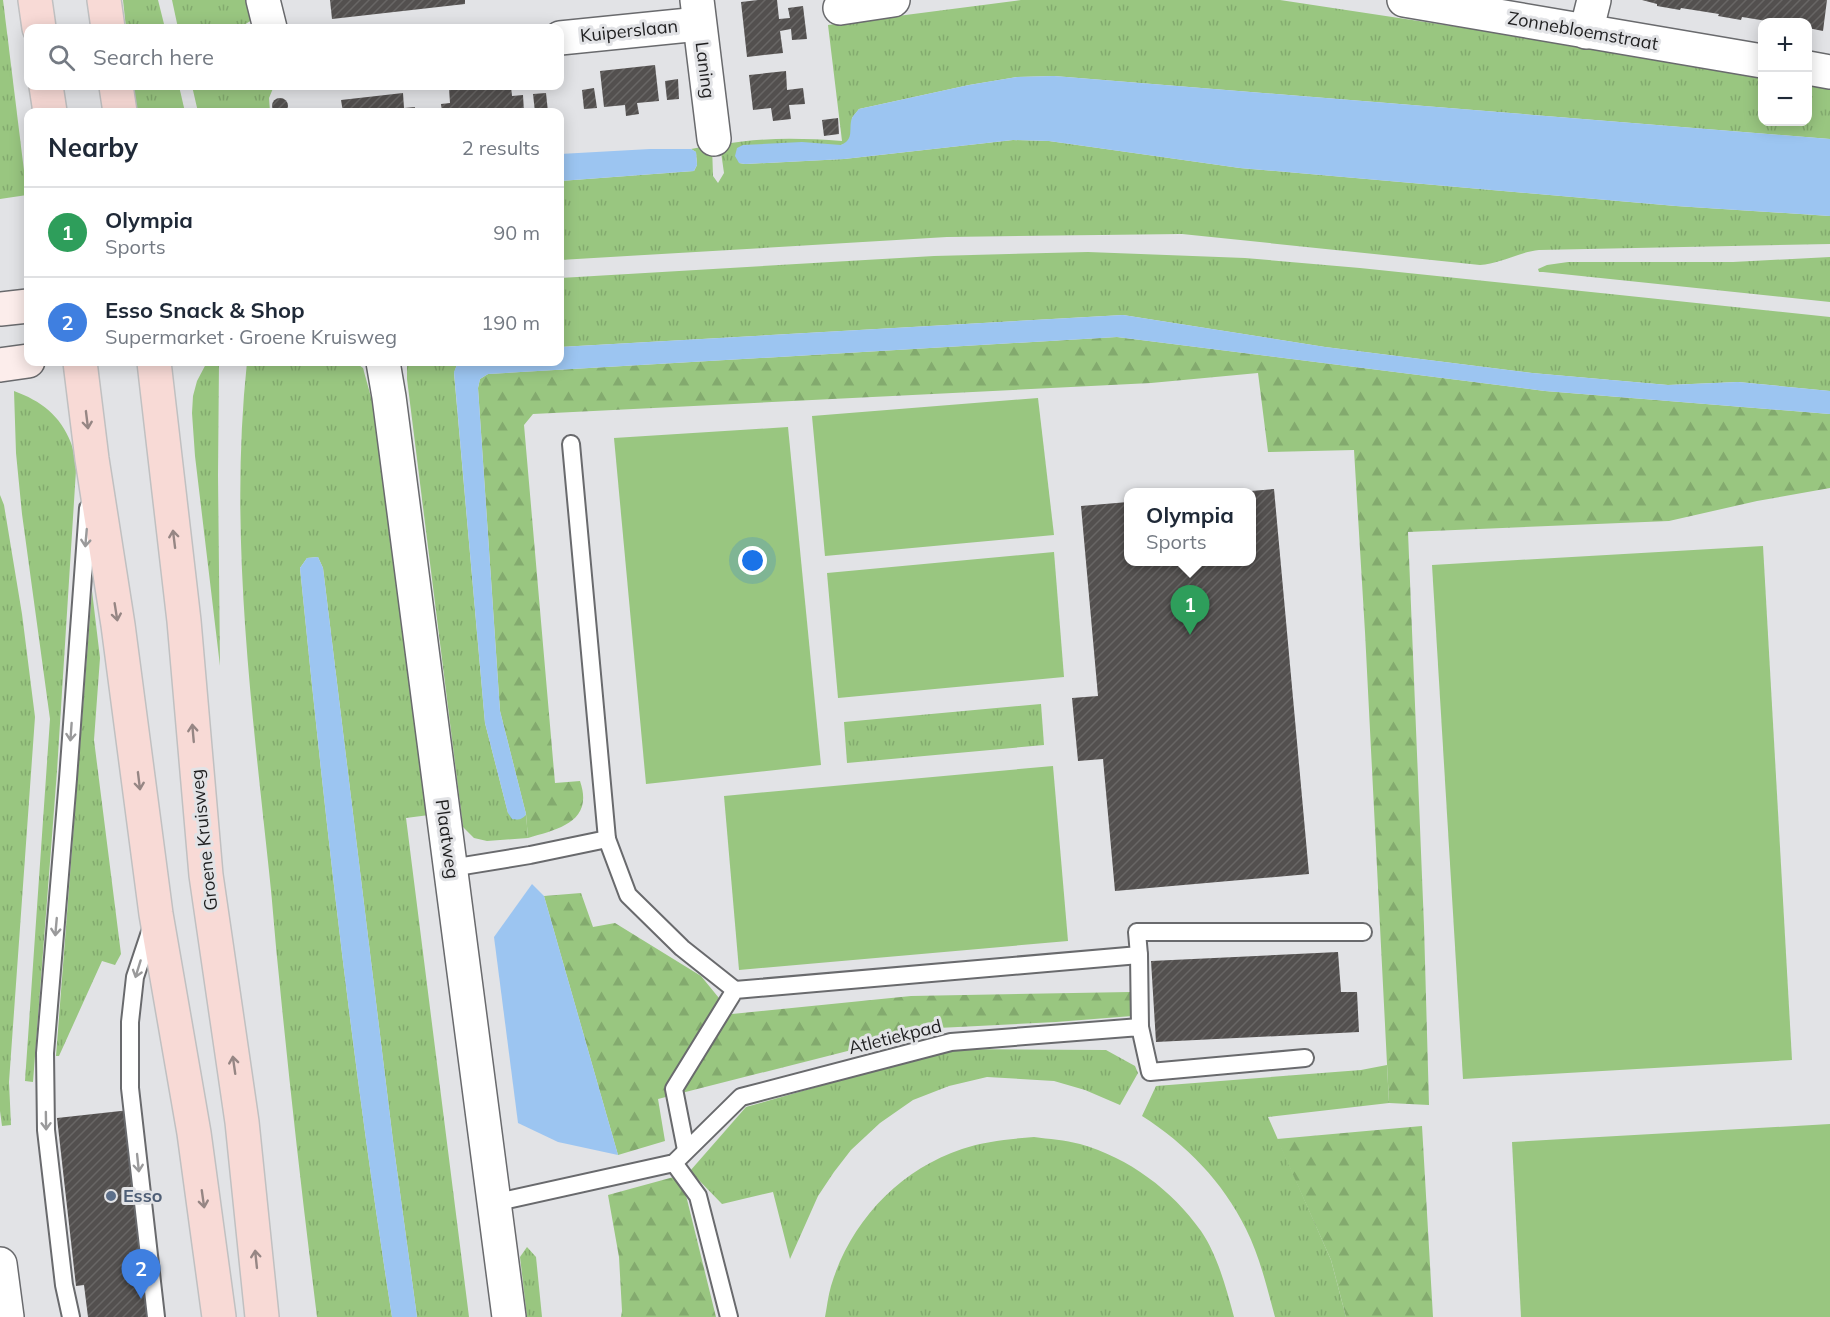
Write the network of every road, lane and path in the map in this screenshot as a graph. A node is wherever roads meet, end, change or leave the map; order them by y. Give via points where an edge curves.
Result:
1 (35, 0) edge
2 (104, 0) edge
3 (263, 0) edge
4 (892, 0) edge
5 (1404, 0) edge
6 (1594, 0) edge
7 (839, 4) edge
8 (698, 12) edge
9 (38, 24) edge
10 (107, 24) edge
11 (269, 24) edge
12 (1586, 32) junction
13 (564, 37) edge
14 (1758, 60) edge
15 (1812, 69) edge
16 (1830, 72) edge
17 (47, 90) edge
18 (117, 90) edge
19 (49, 108) edge
20 (119, 108) edge
21 (714, 140) dead end
22 (24, 306) edge
23 (0, 309) edge
24 (24, 362) edge
25 (0, 365) edge
26 (80, 366) edge
27 (154, 366) edge
28 (384, 366) edge
29 (571, 444) dead end
30 (92, 459) junction
31 (607, 839) junction
32 (451, 868) junction
33 (156, 914) junction
34 (1363, 932) dead end
35 (1139, 955) junction
36 (735, 990) junction
37 (1140, 1027) junction
38 (1305, 1058) dead end
39 (686, 1150) junction
40 (674, 1163) junction
41 (493, 1203) junction
42 (0, 1264) edge
43 (7, 1317) edge
44 (71, 1317) edge
45 (156, 1317) edge
46 (219, 1317) edge
47 (262, 1317) edge
48 (509, 1317) edge
49 (729, 1317) edge

1 - 9 main road
2 - 10 main road
3 - 11 street
4 - 7 street
5 - 12 street, Zonnebloemstraat
6 - 12 street
8 - 13 street, Kuiperslaan
8 - 21 street, Laning
12 - 14 street, Zonnebloemstraat
15 - 16 street
17 - 19 main road
18 - 20 main road
22 - 23 main road
24 - 25 main road
26 -> 30 main road
47 -> 27 main road, Groene Kruisweg via 242,1122 206,875 184,621
28 - 32 street, Plaatweg
29 - 31 lane
30 -> 33 main road
30 -> 44 lane via 45,1053 46,1130
31 - 32 lane
31 - 36 lane via 628,895 682,948
32 - 41 street, Plaatweg
33 -> 45 lane via 135,977 130,1022 130,1088
33 -> 46 main road via 194,1133
34 - 35 lane via 1137,932
35 - 36 lane
35 - 37 lane
36 - 39 lane via 674,1089
37 - 38 lane via 1150,1072
37 - 39 lane, Atletiekpad via 951,1042 741,1097
39 - 40 lane, Atletiekpad
40 - 41 lane
40 - 49 lane via 698,1196
41 - 48 street, Plaatweg
42 - 43 street

